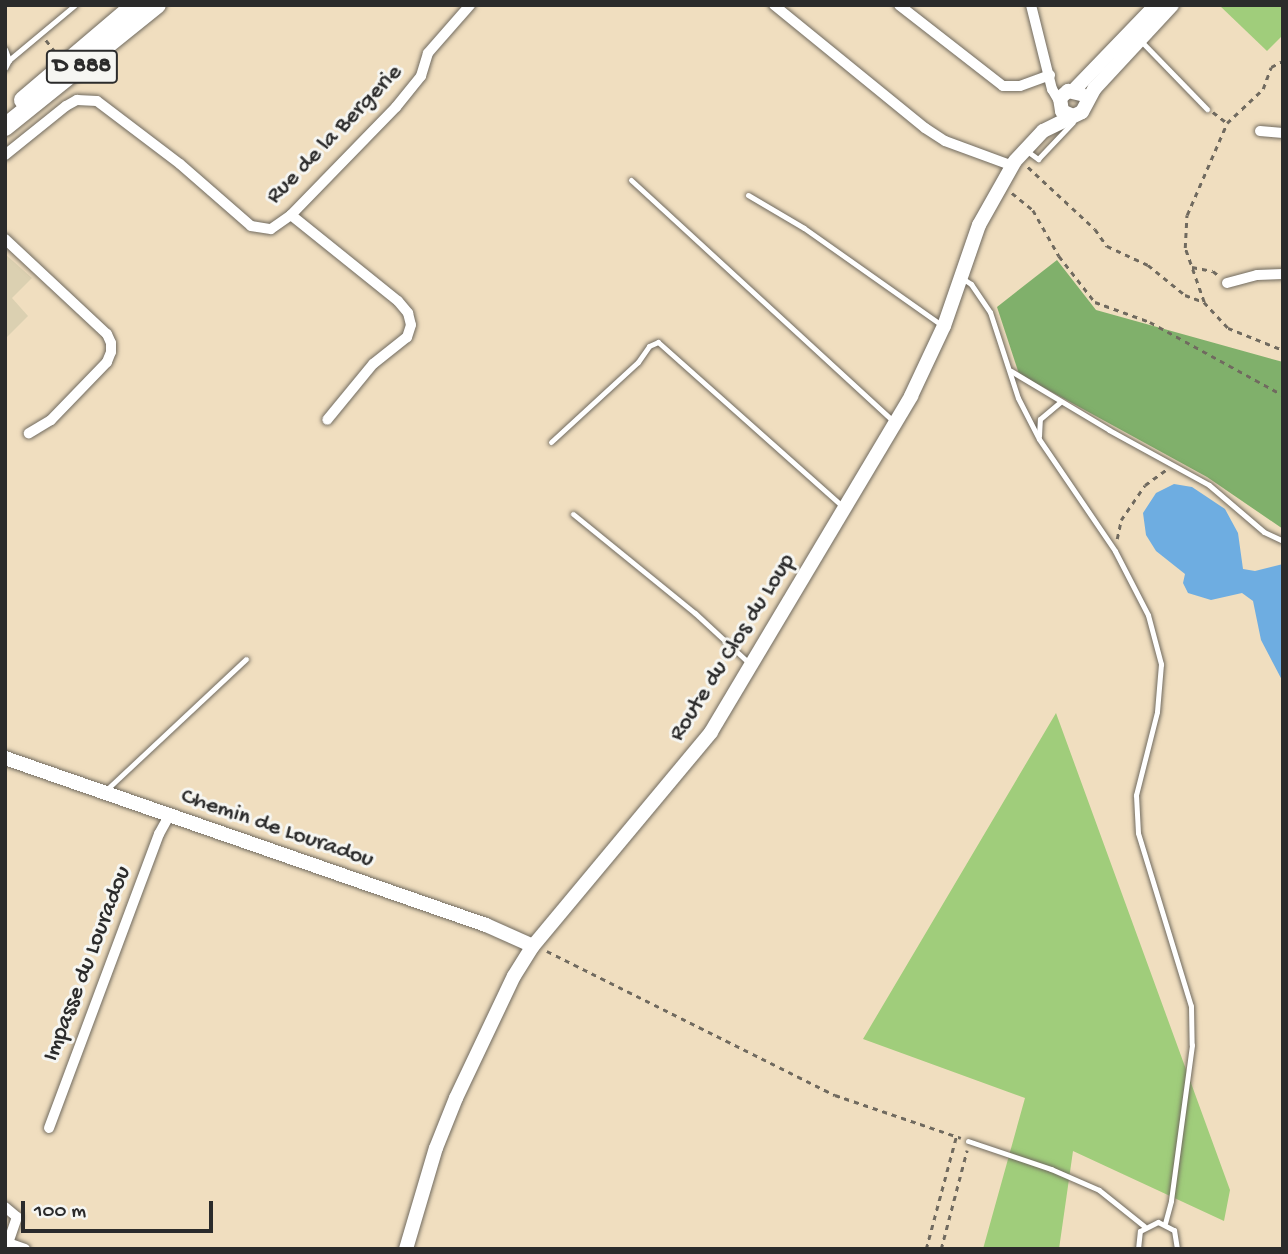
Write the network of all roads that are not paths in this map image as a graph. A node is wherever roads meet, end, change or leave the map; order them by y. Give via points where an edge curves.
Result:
1 (75, 5) edge
2 (157, 5) edge
3 (470, 5) edge
4 (774, 5) edge
5 (899, 5) edge
6 (1031, 5) edge
7 (1156, 5) edge
8 (1172, 5) edge
9 (129, 7) edge
10 (1135, 36) junction
11 (5, 49) edge
12 (9, 60) junction
13 (5, 68) edge
14 (1050, 75) junction
15 (1064, 97) junction
16 (1084, 102) junction
17 (1207, 109) road end
18 (1074, 116) junction
19 (6, 117) edge
20 (1043, 131) junction
21 (1259, 131) dead end
22 (1283, 133) edge
23 (5, 155) edge
24 (1017, 159) junction
25 (631, 180) dead end
26 (748, 195) dead end
27 (291, 215) junction
28 (5, 239) edge
29 (1283, 274) edge
30 (960, 278) junction
31 (1227, 283) road end
32 (944, 326) junction
33 (1011, 371) junction
34 (1060, 402) junction
35 (327, 420) dead end
36 (895, 423) junction
37 (29, 433) dead end
38 (1040, 439) junction
39 (551, 442) dead end
40 (845, 509) junction
41 (573, 514) dead end
42 (1283, 541) edge
43 (246, 659) dead end
44 (752, 666) junction
45 (5, 758) edge
46 (103, 793) junction
47 (169, 816) junction
48 (533, 946) junction
49 (49, 1128) dead end
50 (968, 1140) road end
51 (5, 1207) edge
52 (1165, 1223) junction
53 (1144, 1226) junction
54 (7, 1246) edge
55 (25, 1249) edge
56 (406, 1249) edge
57 (1138, 1249) edge
58 (1177, 1249) edge

1 - 12 lane
2 - 19 main road, D 888
3 - 27 street, Rue de la Bergerie via 428,53 421,76 396,107
4 - 24 street via 945,141
5 - 14 street via 1003,86 1020,86
6 - 14 street
7 - 10 street
8 - 10 street
9 - 19 main road, D 888
10 - 15 street, Route du Clos du Loup
10 - 16 street
10 - 17 lane
11 - 12 lane
12 - 13 lane
14 - 15 street
15 - 16 street via 1081,94
15 - 18 street via 1065,114
15 - 20 street, Route du Clos du Loup
16 - 18 street
18 - 20 street, Route du Clos du Loup
18 - 24 lane via 1038,159
20 - 24 street, Route du Clos du Loup
21 - 22 street
23 - 27 street, Rue de la Bergerie via 66,106 87,99 105,106 180,164 251,226 271,229
24 - 30 street, Route du Clos du Loup via 979,225
25 - 36 lane
26 - 32 lane via 804,228
27 - 35 street via 398,301 411,325 407,337 373,364
28 - 37 street via 107,334 111,343 107,362 51,420
29 - 31 street
30 - 32 street, Route du Clos du Loup
30 - 33 lane via 971,284 990,312
32 - 36 street, Route du Clos du Loup
33 - 34 lane
33 - 38 lane via 1018,398
34 - 38 lane via 1040,419
34 - 42 lane via 1209,485 1264,532
36 - 40 street, Route du Clos du Loup
38 - 52 lane via 1115,551 1148,615 1161,664 1157,712 1136,795 1138,833 1191,1006 1192,1045
39 - 40 lane via 658,342
40 - 44 street, Route du Clos du Loup
41 - 44 lane via 695,613
43 - 46 lane
44 - 48 street, Route du Clos du Loup via 704,741
45 - 46 street, Chemin de Louradou
46 - 47 street, Chemin de Louradou
47 - 48 street, Chemin de Louradou via 486,925
47 - 49 street, Impasse du Louradou
48 - 56 street, Route du Clos du Loup via 456,1098
50 - 53 lane via 1099,1190
51 - 54 street via 17,1217
52 - 53 lane
52 - 58 lane via 1177,1236
53 - 57 lane via 1137,1238
54 - 55 street

